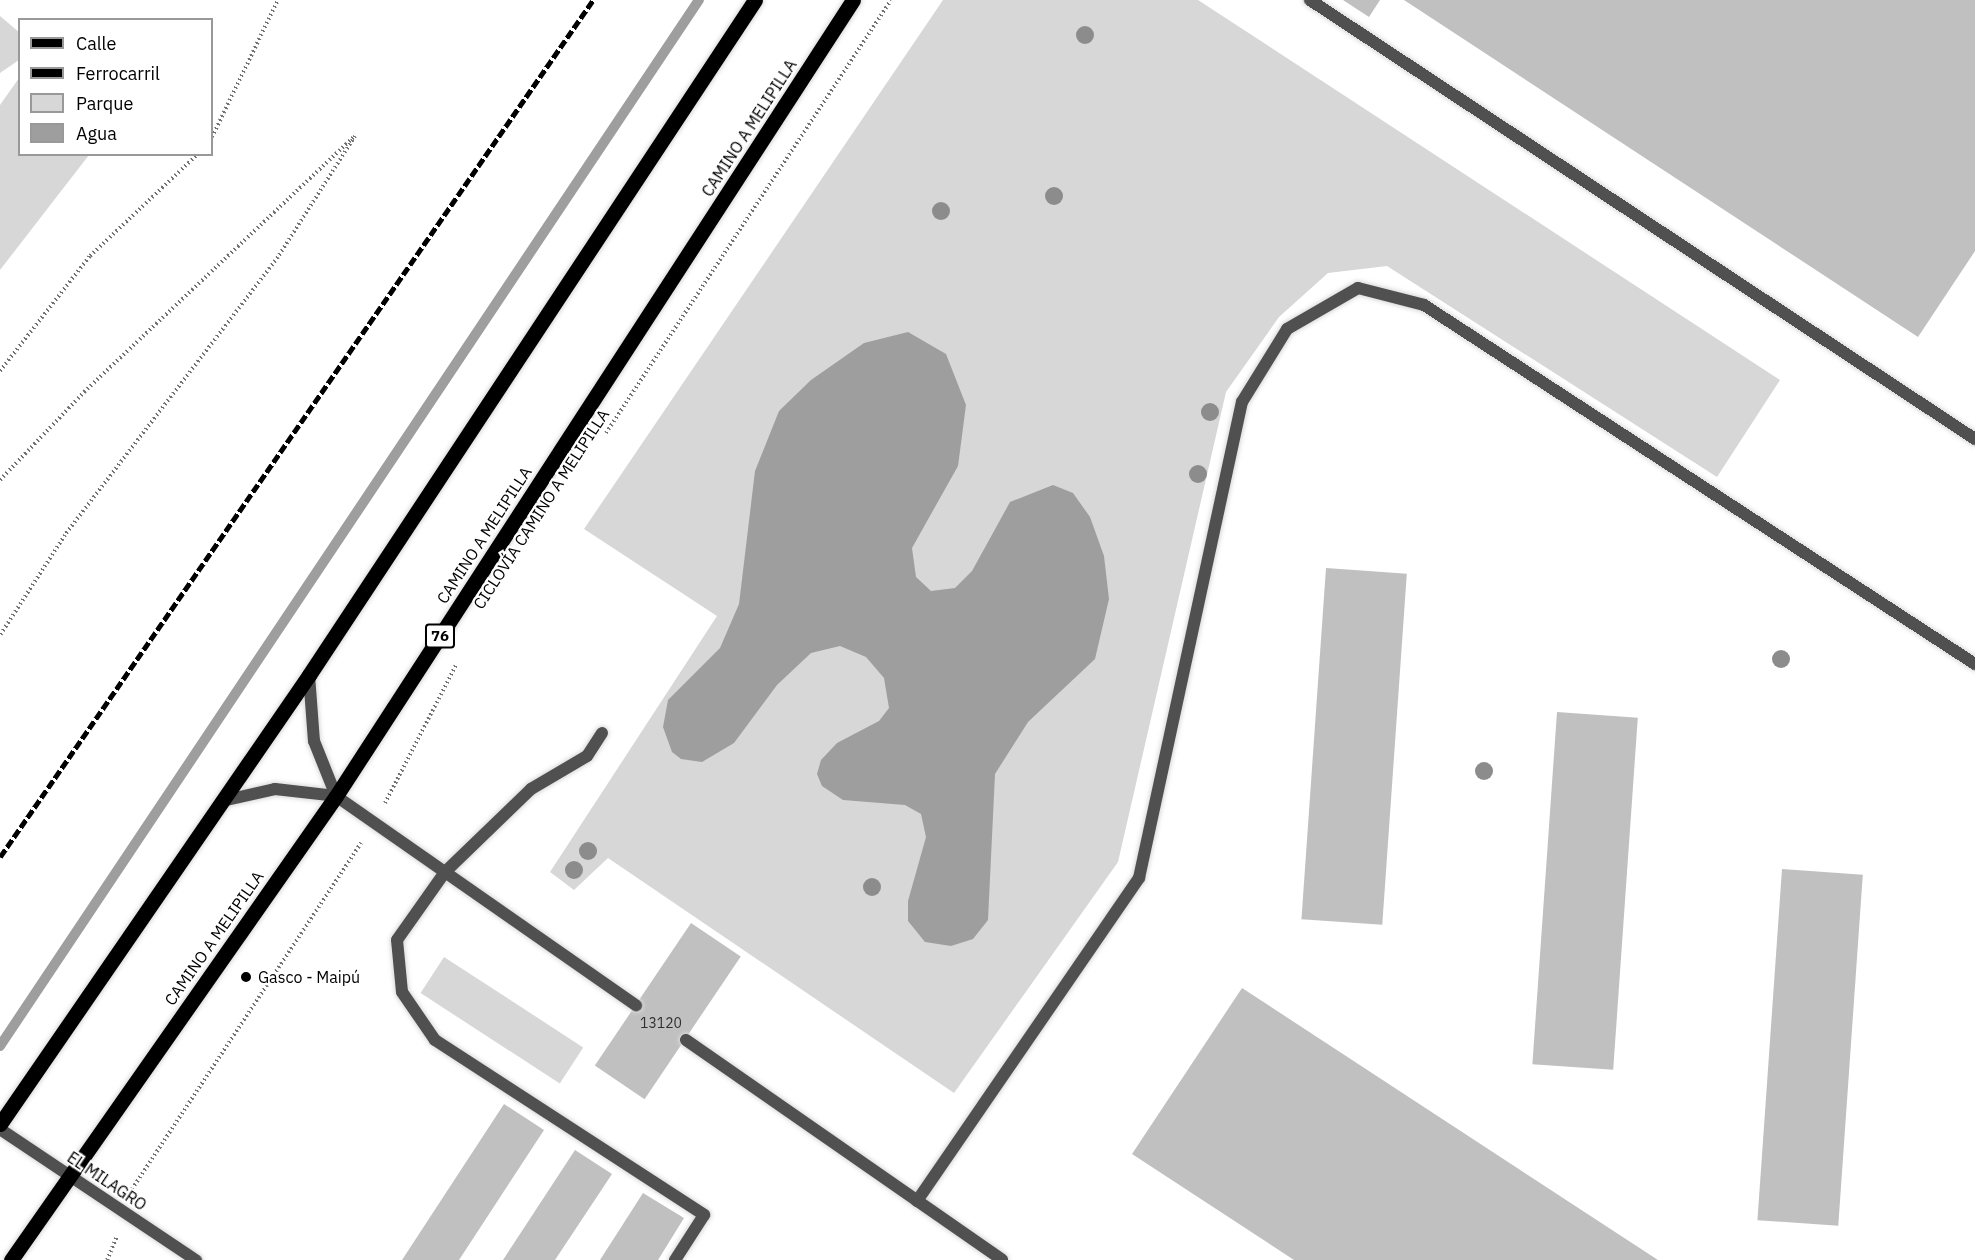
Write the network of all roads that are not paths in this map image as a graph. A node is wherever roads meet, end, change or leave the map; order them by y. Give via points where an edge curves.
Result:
1 (755, 0) edge
2 (853, 0) edge
3 (1310, 0) edge
4 (1975, 439) edge
5 (1975, 664) edge
6 (309, 675) junction
7 (602, 733) dead end
8 (336, 796) junction
9 (222, 801) junction
10 (445, 872) junction
11 (636, 1005) dead end
12 (686, 1040) dead end
13 (0, 1124) edge
14 (0, 1129) edge
15 (69, 1175) junction
16 (917, 1201) junction
17 (11, 1260) edge
18 (196, 1260) edge
19 (675, 1260) edge
20 (1002, 1260) edge

1 - 6 main road
2 - 8 main road, CAMINO A MELIPILLA / 76
3 - 4 street
5 - 16 street via 1424,305 1359,288 1287,329 1242,402 1139,878
6 - 8 street via 315,741
6 - 9 main road
7 - 10 street via 586,756 531,789
8 - 9 street via 275,789
8 - 10 street
8 - 15 main road, CAMINO A MELIPILLA / 76
9 - 13 main road
10 - 11 street
10 - 19 street via 397,940 402,992 435,1040 704,1215
12 - 16 street
14 - 15 street, EL MILAGRO
15 - 17 main road, CAMINO A MELIPILLA / 76
15 - 18 street, EL MILAGRO
16 - 20 street

